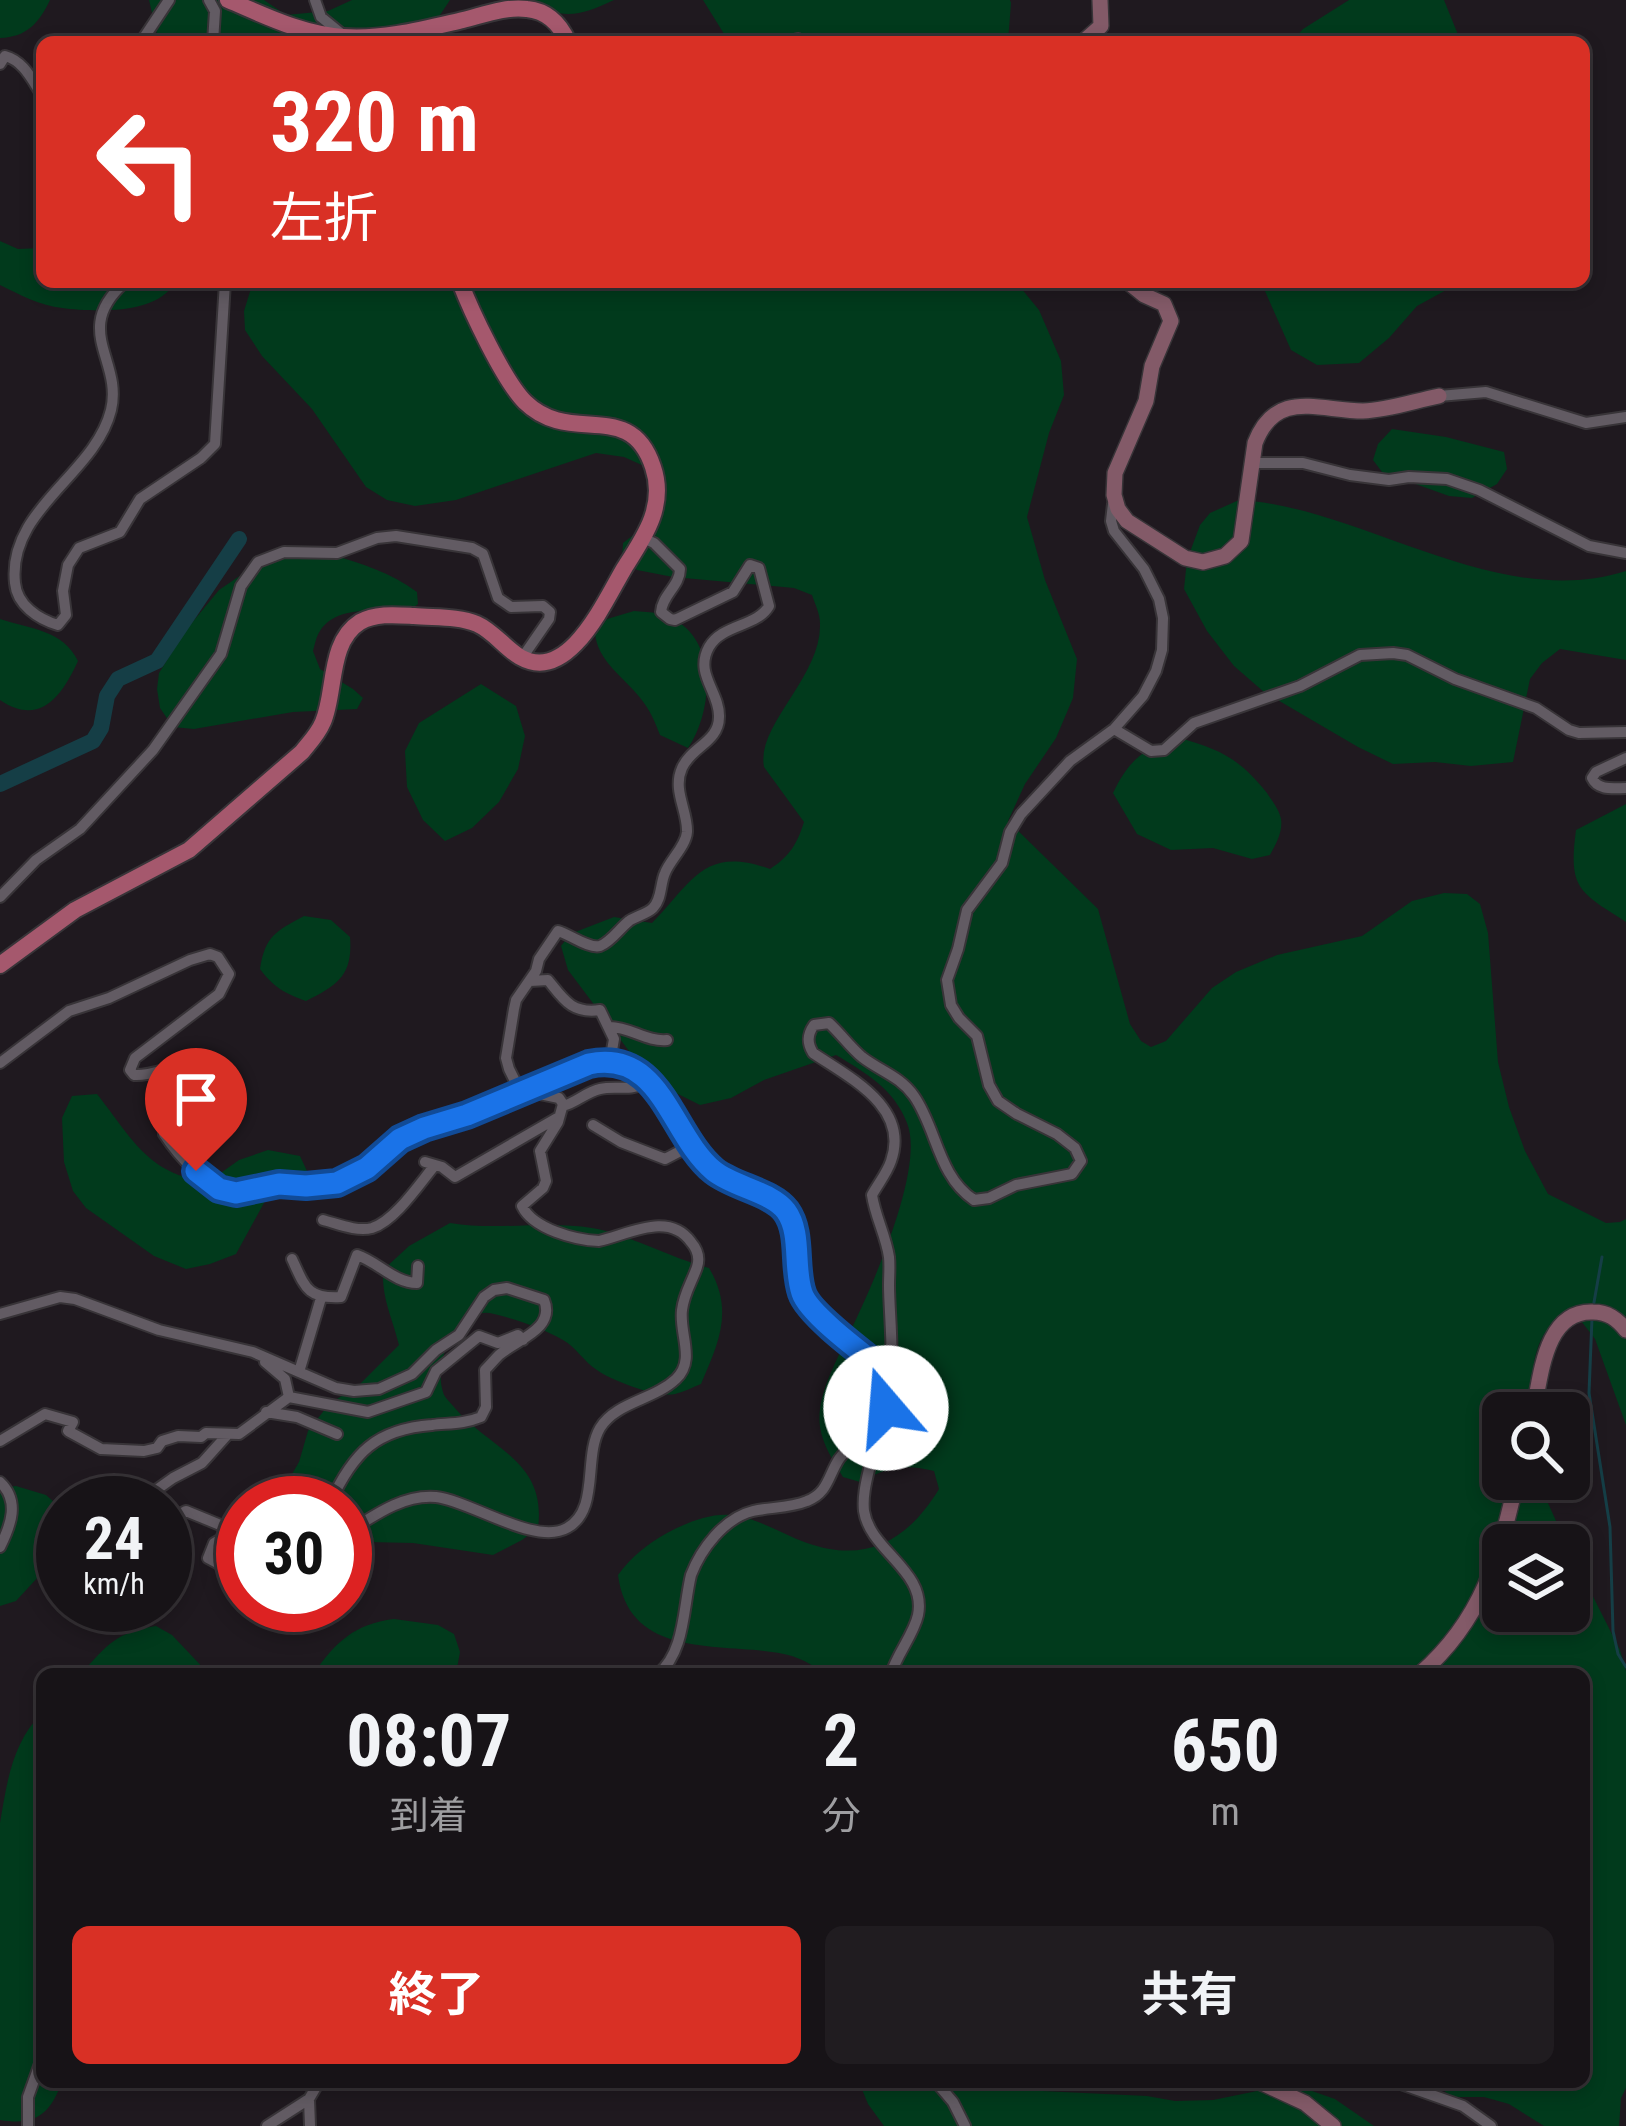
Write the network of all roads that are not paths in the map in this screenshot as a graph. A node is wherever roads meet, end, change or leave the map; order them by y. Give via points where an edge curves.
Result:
1 (169, 0) edge
2 (209, 0) edge
3 (228, 0) edge
4 (315, 0) edge
5 (1100, 0) edge
6 (145, 36) edge
7 (213, 36) edge
8 (337, 36) edge
9 (344, 36) edge
10 (362, 36) edge
11 (565, 36) edge
12 (1090, 36) edge
13 (0, 64) edge
14 (36, 86) edge
15 (120, 288) edge
16 (226, 288) edge
17 (462, 288) edge
18 (1135, 288) edge
19 (1438, 396) joint
20 (1626, 417) edge
21 (1252, 463) junction
22 (1114, 495) junction
23 (643, 538) junction
24 (1626, 553) edge
25 (522, 658) junction
26 (1114, 728) junction
27 (1626, 732) edge
28 (1626, 758) edge
29 (1626, 788) edge
30 (0, 897) edge
31 (0, 964) edge
32 (530, 981) junction
33 (610, 1027) junction
34 (667, 1040) dead end
35 (610, 1062) junction
36 (0, 1063) edge
37 (648, 1080) junction
38 (524, 1092) junction
39 (561, 1111) junction
40 (593, 1125) dead end
41 (692, 1144) junction
42 (323, 1220) dead end
43 (292, 1259) dead end
44 (418, 1266) dead end
45 (321, 1298) junction
46 (0, 1314) edge
47 (1626, 1330) edge
48 (523, 1340) junction
49 (253, 1352) junction
50 (299, 1372) junction
51 (890, 1375) junction
52 (1538, 1392) edge
53 (289, 1397) junction
54 (266, 1412) junction
55 (874, 1428) junction
56 (228, 1434) junction
57 (337, 1434) dead end
58 (0, 1441) edge
59 (177, 1476) edge
60 (346, 1476) edge
61 (0, 1482) edge
62 (1512, 1500) edge
63 (372, 1518) edge
64 (0, 1547) edge
65 (666, 1668) edge
66 (893, 1668) edge
67 (1426, 1668) edge
68 (36, 2075) edge
69 (315, 2088) edge
70 (941, 2088) edge
71 (1273, 2088) edge
72 (1412, 2088) edge
73 (309, 2099) junction
74 (28, 2126) edge
75 (268, 2126) edge
76 (310, 2126) edge
77 (965, 2126) edge
78 (1333, 2126) edge
79 (1491, 2126) edge

1 - 6 street
2 - 7 street
3 - 8 main road
4 - 9 street
5 - 12 street via 1101,26
10 - 11 main road via 526,8 551,17
13 - 14 street via 13,58
15 - 16 street via 100,328 114,392 105,428 33,521 16,556 21,602 58,625 66,615 68,566 80,548 120,532 140,499 214,444
17 - 23 main road via 526,403 561,423 629,430 643,443 658,506
18 - 22 street via 1164,304 1171,321
19 - 20 street via 1486,392 1586,423
19 - 21 street via 1369,411 1286,408 1260,429
21 - 22 street via 1241,541 1214,561 1185,558 1127,520
21 - 24 street via 1447,479 1589,546
22 - 26 street via 1111,521 1155,587 1163,618 1156,670
23 - 25 main road via 569,653 552,663
23 - 32 street via 680,569 661,603 670,620 733,592 750,565 759,568 769,607 707,650 718,728 682,768 687,831 653,908 602,945 558,931
25 - 30 street via 550,612 498,598 483,554 472,548 396,536 337,553 270,555 241,586 221,654 153,750 80,829
25 - 31 main road via 478,624 365,619 340,649 325,718 302,752 189,850 75,910
26 - 27 street via 1150,751 1164,750 1194,723 1360,656 1393,652 1536,707 1569,730
26 - 51 street via 1070,761 1010,832 1002,863 968,910 947,980 951,1005 977,1036 998,1101 1076,1148 1081,1161 1072,1174 974,1200 955,1184 904,1084 830,1023 809,1033 813,1053 871,1092 893,1133 890,1164 872,1195 890,1263
28 - 29 street via 1592,778
32 - 33 street via 548,980 583,1012 600,1010
32 - 38 street via 514,1009 506,1058
33 - 34 street
33 - 35 street
35 - 37 street
35 - 38 street
36 - 38 street via 69,1011 210,954 229,974 219,994 130,1070 206,1070 206,1081 164,1134 219,1189 337,1183 400,1139
37 - 39 street via 603,1088
37 - 41 street
38 - 39 street via 559,1098
39 - 42 street via 454,1178 430,1164 391,1216 372,1228
39 - 63 street via 540,1151 546,1181 522,1206 526,1216 589,1241 665,1224 688,1237 698,1261 682,1310 686,1365 677,1379 604,1422 582,1513 562,1532 434,1497 396,1503
40 - 41 street via 665,1159
41 - 51 street via 722,1177 784,1208 812,1310
43 - 45 street via 304,1286
44 - 45 street via 417,1283 405,1283 357,1255 341,1297
45 - 50 street
46 - 49 street via 75,1299
47 - 52 street via 1601,1312 1563,1322
48 - 50 street via 548,1307 508,1288 484,1297 459,1335 389,1386 354,1391
48 - 53 street via 479,1336 436,1371 426,1392 368,1412
48 - 60 street via 485,1370 481,1418 386,1433
49 - 50 street
49 - 53 street via 285,1379
51 - 55 street
53 - 54 street
54 - 56 street via 239,1435
54 - 57 street
55 - 65 street via 841,1456 821,1493 741,1515 716,1534 695,1564
55 - 66 street via 864,1508 920,1603
56 - 58 street via 178,1436 144,1451 100,1449 68,1431 73,1422 45,1414
56 - 59 street
61 - 64 street via 13,1504
62 - 67 street via 1483,1595
68 - 74 street
69 - 73 street
70 - 77 street
71 - 78 street
72 - 79 street
73 - 75 street
73 - 76 street

